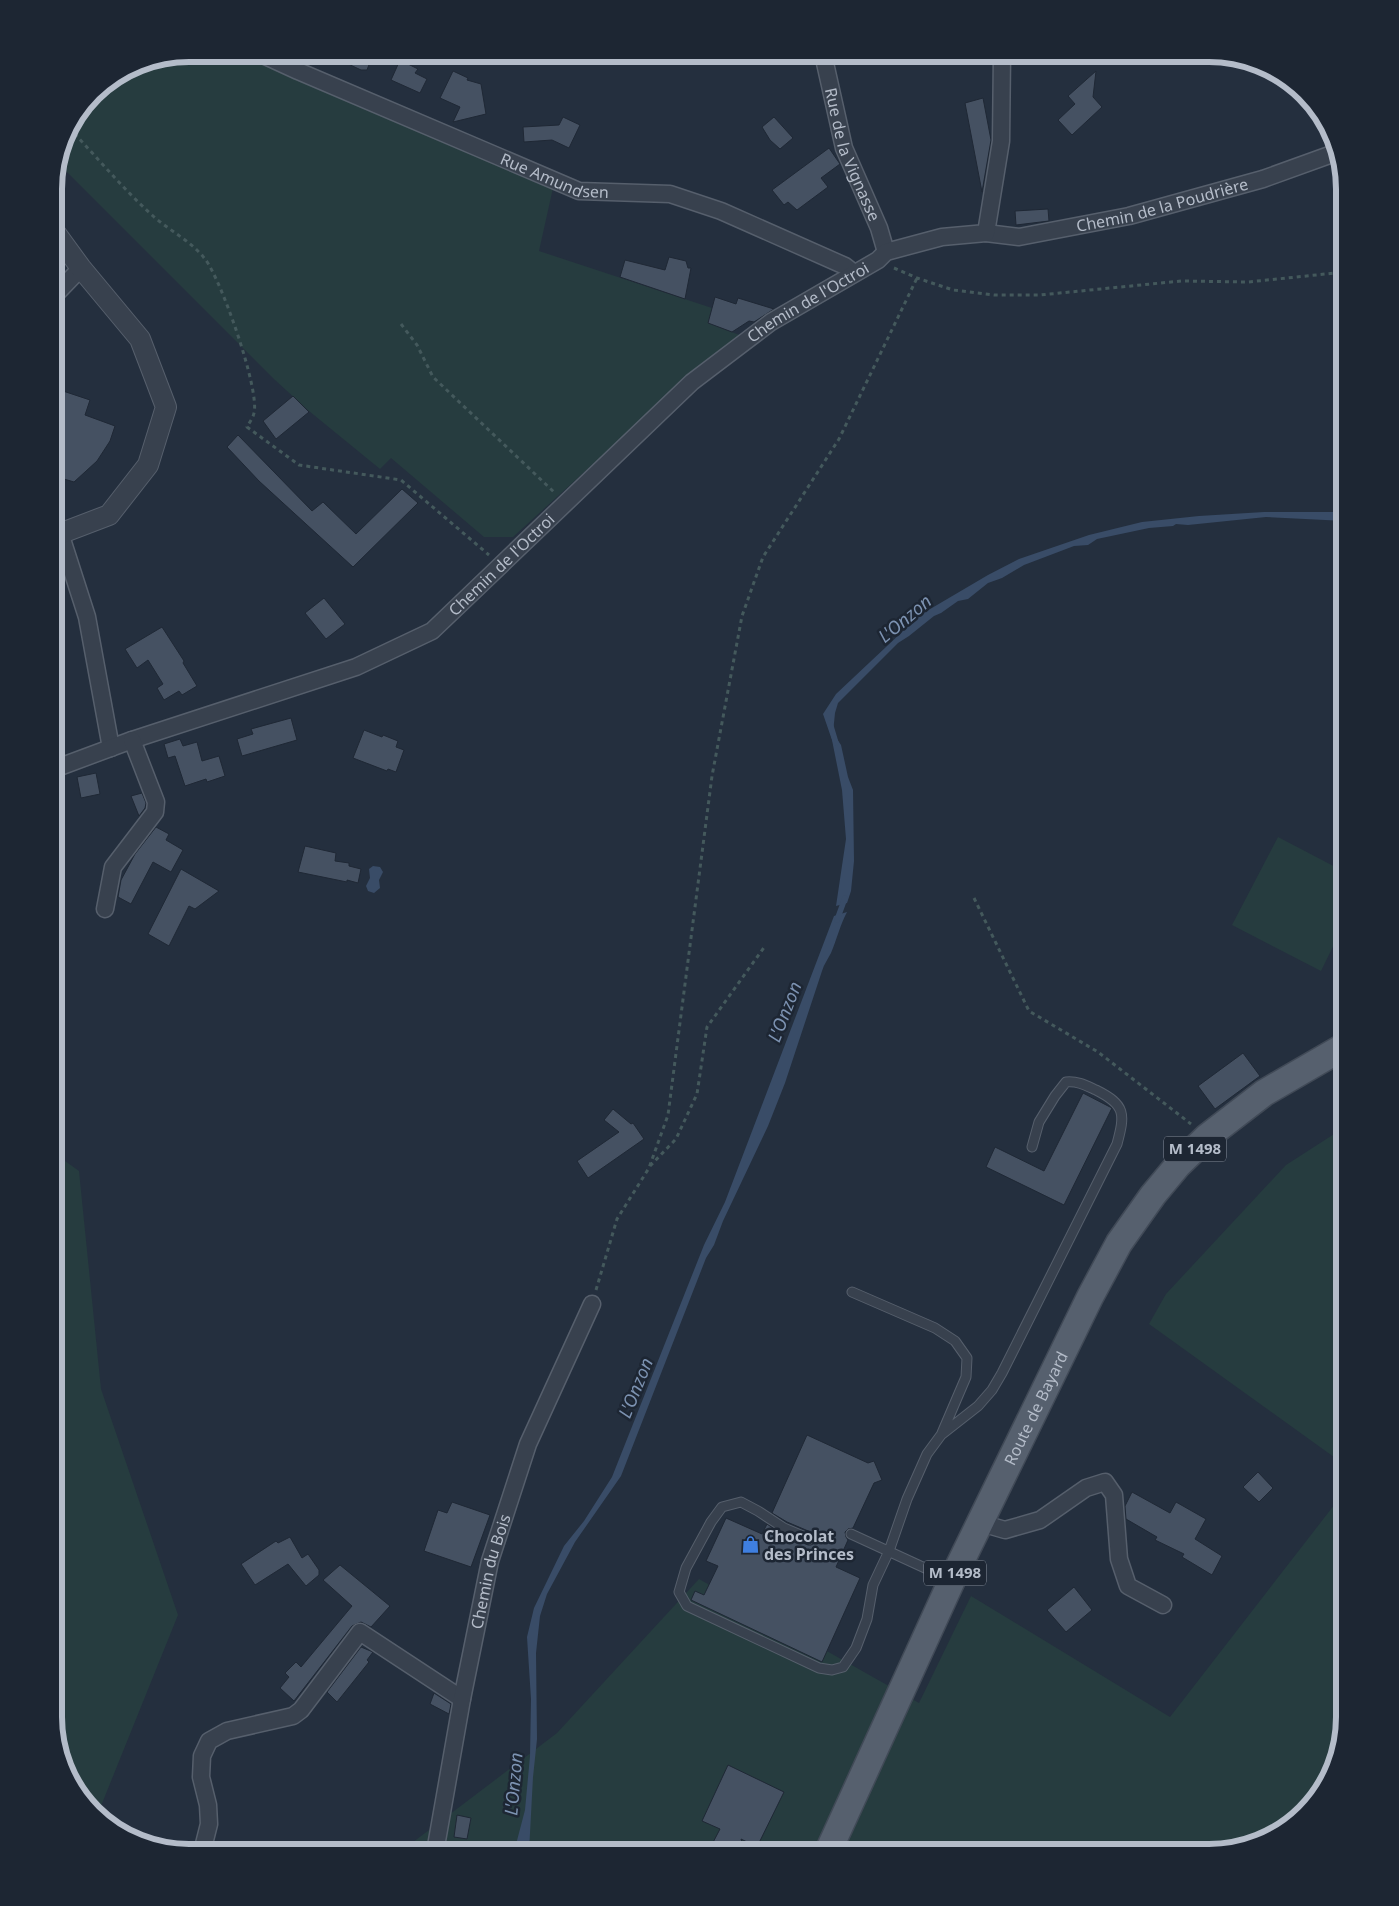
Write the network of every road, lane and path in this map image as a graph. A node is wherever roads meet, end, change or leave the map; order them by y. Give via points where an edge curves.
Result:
1 (281, 63) edge
2 (825, 63) edge
3 (1002, 63) edge
4 (76, 135) edge
5 (1331, 154) edge
6 (986, 232) junction
7 (63, 243) edge
8 (882, 256) junction
9 (81, 268) junction
10 (854, 273) junction
11 (1336, 273) edge
12 (917, 278) junction
13 (63, 287) edge
14 (401, 324) dead end
15 (567, 503) junction
16 (63, 533) edge
17 (63, 550) edge
18 (501, 565) junction
19 (132, 740) junction
20 (110, 748) junction
21 (63, 766) edge
22 (974, 898) dead end
23 (105, 909) dead end
24 (765, 946) dead end
25 (1336, 1051) edge
26 (1207, 1137) junction
27 (1032, 1147) dead end
28 (649, 1168) junction
29 (852, 1292) dead end
30 (592, 1304) joint
31 (941, 1435) junction
32 (981, 1523) junction
33 (851, 1534) dead end
34 (810, 1539) dead end
35 (889, 1551) junction
36 (952, 1580) junction
37 (1163, 1605) dead end
38 (462, 1699) junction
39 (204, 1843) edge
40 (437, 1843) edge
41 (832, 1844) edge

1 - 10 street, Rue Amundsen via 579,191 670,194 721,211 816,252
2 - 8 street, Rue de la Vignasse via 844,148 879,228
3 - 6 street via 1001,142
4 - 18 path via 153,216 206,260 229,311 254,393 254,413 247,427 299,465 401,480
5 - 6 street, Chemin de la Poudrière via 1263,179 1129,216 1019,237
6 - 8 street, Chemin de la Poudrière via 942,238
7 - 9 street
8 - 10 street, Chemin de l'Octroi
8 - 12 path
9 - 13 street
9 - 16 street via 140,339 166,407 148,465 110,515
10 - 15 street, Chemin de l'Octroi via 772,322 692,382
11 - 12 path via 1248,282 1181,281 1040,295 994,295 953,290
12 - 28 path via 838,438 763,557 742,616 712,776 668,1115
14 - 15 path via 417,345 433,377
15 - 18 street, Chemin de l'Octroi
17 - 20 street via 88,617
18 - 19 street, Chemin de l'Octroi via 432,631 364,663
19 - 20 street, Chemin de l'Octroi
19 - 23 street via 156,802 155,812 113,867
20 - 21 street, Chemin de l'Octroi
22 - 26 path via 1029,1011 1098,1052
24 - 28 path via 707,1027 697,1094 676,1139
25 - 26 main road, Route de Bayard / M 1498 via 1264,1093
26 - 32 main road, Route de Bayard / M 1498 via 1178,1165 1119,1243
27 - 31 lane via 1039,1122 1066,1082 1076,1081 1105,1095 1116,1102 1121,1112 1117,1144 1002,1373 978,1406
28 - 30 path via 616,1219
29 - 31 lane via 935,1328 955,1341 967,1358 966,1377
30 - 38 street, Chemin du Bois via 528,1444 490,1561
31 - 35 lane via 927,1454
32 - 36 main road, Route de Bayard / M 1498
32 - 37 street via 1005,1530 1040,1520 1086,1488 1105,1482 1114,1495 1118,1559 1128,1586
33 - 35 lane
34 - 35 lane via 784,1528 741,1502 722,1507 686,1568 679,1592 687,1606 819,1668 832,1670 843,1667 856,1648 867,1619 873,1585
35 - 36 lane
36 - 41 main road, Route de Bayard / M 1498
38 - 39 street via 360,1632 301,1710 293,1716 227,1731 209,1741 202,1756 201,1777 209,1824
38 - 40 street, Chemin du Bois

